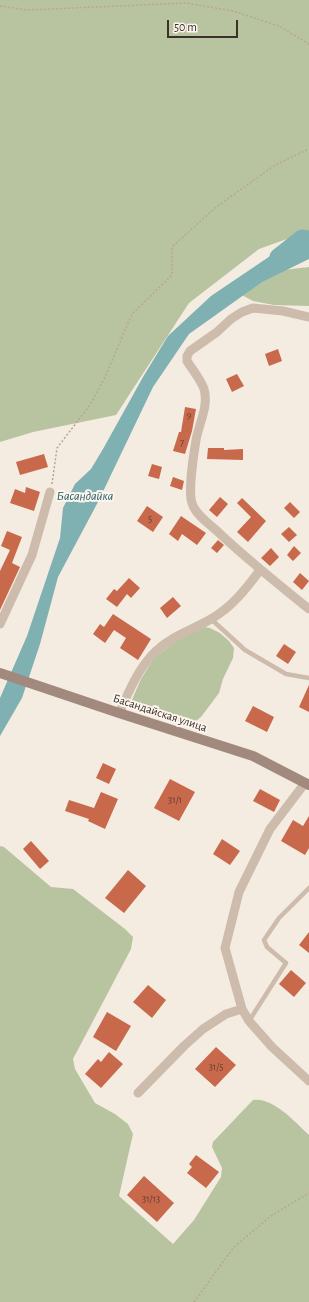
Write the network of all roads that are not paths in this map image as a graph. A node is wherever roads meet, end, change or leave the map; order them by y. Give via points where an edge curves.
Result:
1 (309, 317) edge
2 (50, 492) road end
3 (260, 570) junction
4 (309, 609) edge
5 (211, 619) junction
6 (0, 624) edge
7 (0, 672) edge
8 (309, 678) edge
9 (119, 714) junction
10 (307, 784) edge
11 (309, 888) edge
12 (242, 1009) junction
13 (250, 1021) junction
14 (309, 1081) edge
15 (138, 1092) dead end

1 - 3 street via 253,308 230,319 187,356 187,361 204,388 206,399 196,439 190,491 192,504 198,514
2 - 6 street via 32,555
3 - 4 street
3 - 5 street via 226,610
5 - 8 lane via 245,650 286,674
5 - 9 street via 174,637 156,651 139,671
7 - 9 street, Басандайская улица
9 - 10 street, Басандайская улица via 253,756
10 - 12 street via 270,829 238,892 225,948
11 - 13 lane via 279,918 264,940 267,947 286,963
12 - 13 street
12 - 15 street via 226,1014 204,1029
13 - 14 street via 272,1047

